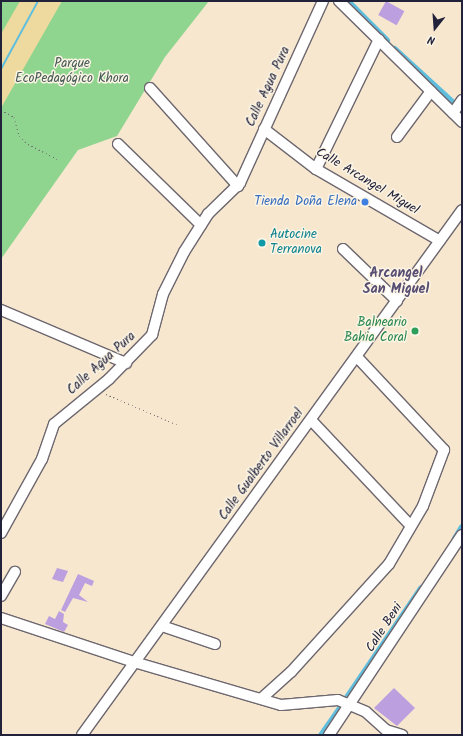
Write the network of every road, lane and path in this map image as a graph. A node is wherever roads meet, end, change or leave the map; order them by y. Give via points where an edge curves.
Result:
1 (4, 1) edge
2 (323, 1) edge
3 (339, 1) edge
4 (1, 4) edge
5 (379, 39) junction
6 (150, 88) dead end
7 (431, 91) junction
8 (462, 100) edge
9 (1, 110) edge
10 (454, 113) junction
11 (462, 122) edge
12 (264, 129) junction
13 (397, 137) dead end
14 (118, 144) dead end
15 (57, 159) dead end
16 (316, 169) junction
17 (238, 186) junction
18 (462, 210) edge
19 (201, 225) junction
20 (440, 241) junction
21 (343, 249) dead end
22 (397, 300) junction
23 (1, 310) edge
24 (357, 357) junction
25 (126, 362) junction
26 (96, 390) junction
27 (311, 420) junction
28 (178, 425) dead end
29 (410, 525) junction
30 (1, 533) edge
31 (462, 535) edge
32 (15, 572) dead end
33 (1, 596) edge
34 (1, 618) edge
35 (162, 626) junction
36 (215, 644) dead end
37 (134, 662) junction
38 (262, 698) junction
39 (350, 704) junction
40 (82, 735) edge
41 (329, 735) edge
42 (402, 735) edge

1 - 4 path
2 - 12 street, Calle Agua Pura
3 - 5 street
5 - 7 street
5 - 16 street
6 - 17 street
7 - 10 street
7 - 13 street
8 - 10 street
9 - 15 path via 14,117 19,136 28,144
10 - 11 street
12 - 16 street, Calle Arcangel Miguel
12 - 17 street, Calle Agua Pura
14 - 19 street
16 - 20 street, Calle Arcangel Miguel
17 - 19 street, Calle Agua Pura
18 - 20 street, Calle Gualberto Villarroel
19 - 25 street, Calle Agua Pura via 163,294 152,335
20 - 22 street, Calle Gualberto Villarroel
21 - 22 street
22 - 24 street, Calle Gualberto Villarroel
23 - 25 street
24 - 27 street, Calle Gualberto Villarroel
24 - 29 street via 444,450 423,506
25 - 26 street, Calle Agua Pura
26 - 28 path
26 - 30 street, Calle Agua Pura via 54,424 42,459
27 - 29 street
27 - 35 street, Calle Gualberto Villarroel
29 - 38 street via 389,564 291,672
31 - 39 street, Calle Beni
32 - 33 street
34 - 37 street
35 - 36 street
35 - 37 street, Calle Gualberto Villarroel
37 - 38 street
37 - 40 street, Calle Gualberto Villarroel
38 - 39 street via 281,705 317,699
39 - 41 street, Calle Beni
39 - 42 street via 386,730

